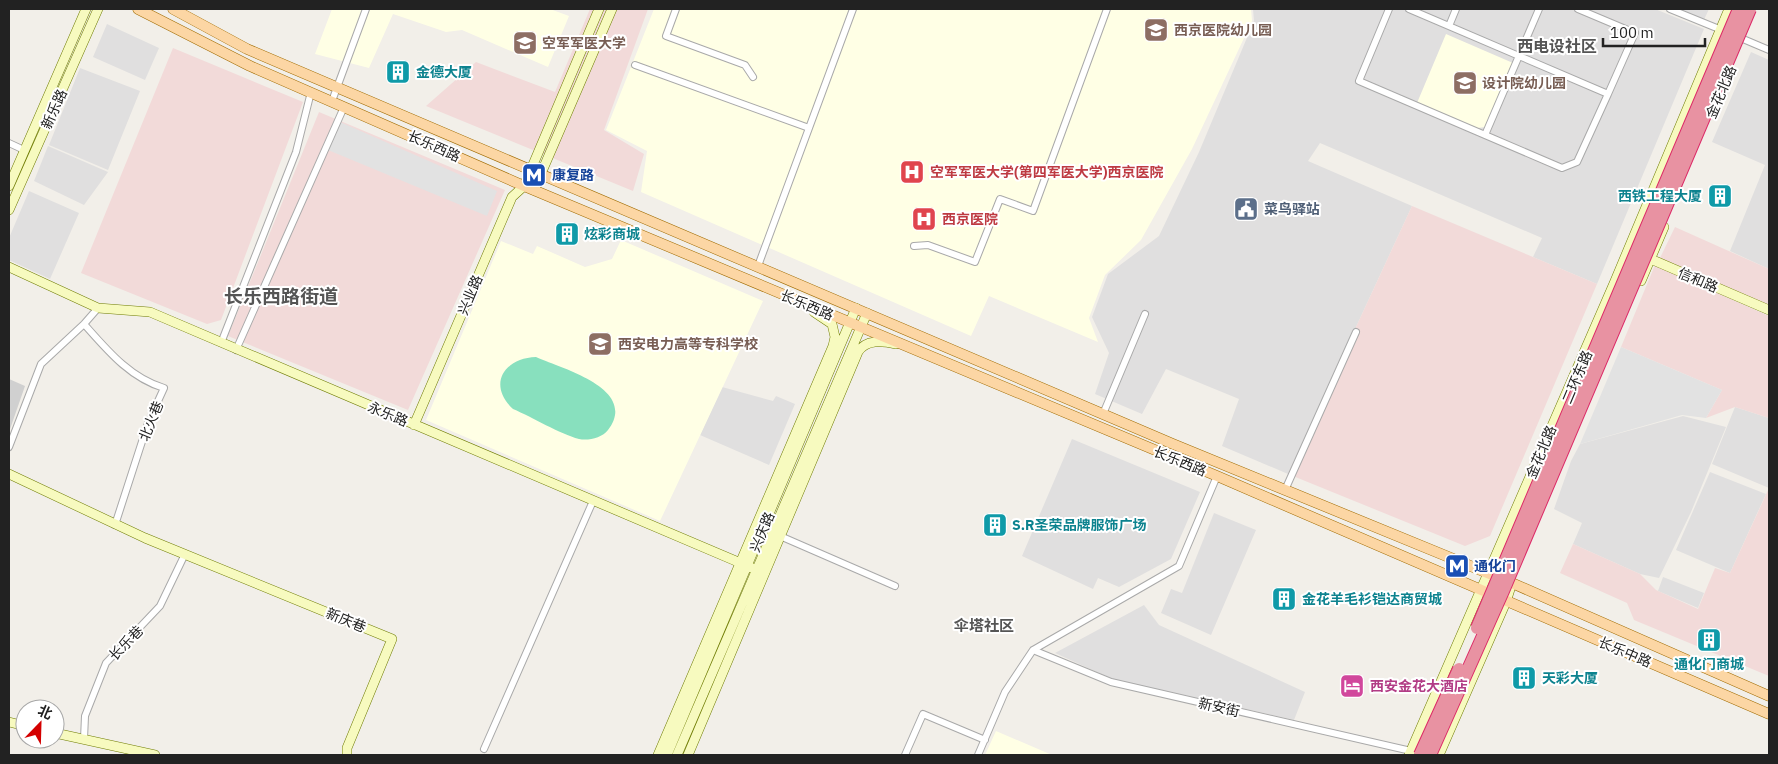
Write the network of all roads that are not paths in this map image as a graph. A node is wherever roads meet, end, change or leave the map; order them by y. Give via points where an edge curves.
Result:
1 (86, 9) edge
2 (98, 9) edge
3 (138, 9) edge
4 (173, 9) edge
5 (366, 9) edge
6 (599, 9) edge
7 (612, 9) edge
8 (676, 9) edge
9 (853, 9) edge
10 (1107, 9) edge
11 (1389, 9) edge
12 (1409, 9) edge
13 (1456, 9) edge
14 (1539, 9) edge
15 (1578, 9) edge
16 (1670, 9) edge
17 (1729, 9) edge
18 (1739, 9) edge
19 (1750, 9) edge
20 (1756, 9) edge
21 (1448, 26) junction
22 (1720, 30) junction
23 (1743, 39) junction
24 (1769, 50) edge
25 (1519, 56) junction
26 (635, 65) dead end
27 (753, 77) dead end
28 (338, 86) junction
29 (311, 92) junction
30 (1608, 94) junction
31 (332, 101) junction
32 (344, 107) junction
33 (809, 128) junction
34 (1485, 135) junction
35 (9, 143) edge
36 (24, 150) junction
37 (531, 169) junction
38 (542, 174) junction
39 (9, 186) edge
40 (524, 186) junction
41 (534, 190) junction
42 (9, 210) edge
43 (914, 246) dead end
44 (1628, 250) junction
45 (1651, 259) junction
46 (758, 266) junction
47 (9, 267) edge
48 (791, 298) junction
49 (98, 308) junction
50 (856, 308) junction
51 (1769, 310) edge
52 (867, 313) junction
53 (1146, 314) dead end
54 (850, 323) junction
55 (84, 324) junction
56 (861, 328) junction
57 (1356, 332) dead end
58 (221, 343) junction
59 (907, 347) junction
60 (236, 350) junction
61 (835, 358) junction
62 (822, 372) junction
63 (1103, 414) junction
64 (414, 425) junction
65 (9, 447) edge
66 (9, 474) edge
67 (1217, 476) junction
68 (1286, 490) junction
69 (593, 501) junction
70 (115, 525) junction
71 (780, 536) junction
72 (185, 554) junction
73 (752, 568) junction
74 (1488, 574) junction
75 (1512, 583) junction
76 (895, 586) dead end
77 (1480, 591) junction
78 (1506, 602) junction
79 (1032, 650) junction
80 (1769, 696) edge
81 (1769, 714) edge
82 (65, 735) edge
83 (84, 739) junction
84 (985, 740) junction
85 (484, 749) dead end
86 (1413, 754) edge
87 (155, 755) edge
88 (347, 755) edge
89 (658, 755) edge
90 (667, 755) edge
91 (677, 755) edge
92 (688, 755) edge
93 (905, 755) edge
94 (978, 755) edge
95 (1430, 755) edge
96 (1439, 755) edge

1 - 36 main road, 新乐路
2 - 42 main road, 新乐路
3 - 29 main road, 长乐西路 via 250,66
4 - 28 main road, 长乐西路 via 247,49
5 - 28 street
6 - 37 main road
7 - 38 main road
8 - 27 street via 666,36 745,65
9 - 33 street
10 - 43 street via 1033,211 1000,199 975,262 928,244
11 - 34 street via 1359,81
12 - 21 street
13 - 21 street
14 - 25 street
15 - 30 street via 1635,33
16 - 22 street
17 - 22 main road, 金花北路
18 - 86 highway, 二环东路, bridge via 1478,626
19 - 95 highway, 二环东路, bridge via 1507,582
20 - 23 main road, 金花北路
21 - 25 street
22 - 23 street
22 - 44 main road, 金花北路
23 - 24 street
23 - 45 main road, 金花北路
25 - 30 street
25 - 34 street
26 - 33 street
28 - 31 street
28 - 37 main road, 长乐西路
29 - 31 main road, 长乐西路
29 - 58 street via 296,152
30 - 34 street via 1578,162 1562,168
31 - 32 main road, 长乐西路
32 - 40 main road, 长乐西路
32 - 60 street
33 - 46 street
35 - 36 street
36 - 39 main road, 新乐路
37 - 38 main road, 长乐西路
37 - 40 main road, 兴业路
38 - 41 main road
38 - 46 main road, 长乐西路
40 - 41 main road, 长乐西路
40 - 64 main road, 兴业路 via 512,197
41 - 48 main road, 长乐西路
44 - 45 main road, 信和路
44 - 74 main road, 金花北路
45 - 51 main road, 信和路
45 - 75 main road, 金花北路
46 - 50 main road, 长乐西路
47 - 49 main road, 永乐路
48 - 54 main road, 长乐西路
48 - 62 main road via 825,318 834,330
49 - 55 street
49 - 58 main road, 永乐路 via 150,312
50 - 52 main road, 长乐西路
50 - 54 main road, 兴庆路
52 - 56 main road, 兴庆路
52 - 63 main road, 长乐西路
53 - 63 street
54 - 56 main road, 长乐西路
54 - 61 main road, 兴庆路
55 - 65 street via 41,364
55 - 70 street, 北火巷 via 122,365 150,384 164,388 148,424
56 - 59 main road, 长乐西路
56 - 73 main road, 兴庆路
57 - 68 street
58 - 60 main road, 永乐路
59 - 67 main road, 长乐西路
59 - 71 main road via 871,342 858,352
60 - 64 main road, 永乐路
61 - 62 main road
61 - 73 main road, 兴庆路
62 - 73 main road
63 - 68 main road, 长乐西路
64 - 69 main road, 永乐路
66 - 70 main road
67 - 77 main road, 长乐西路
67 - 79 street via 1178,566
68 - 74 main road, 长乐西路
69 - 73 main road, 永乐路
69 - 85 street
70 - 72 main road
71 - 73 main road
71 - 76 street
72 - 83 street, 长乐巷 via 160,606 106,663 85,716
72 - 88 main road, 新庆巷 via 392,639 347,748
73 - 89 main road
73 - 90 main road, 兴庆路
73 - 91 main road, 兴庆路
73 - 92 main road
74 - 75 main road, 长乐中路
74 - 77 main road, 金花北路
75 - 78 main road, 金花北路
75 - 80 main road, 长乐中路
77 - 78 main road, 长乐中路
77 - 86 main road, 金花北路
78 - 81 main road, 长乐中路
78 - 96 main road, 金花北路
79 - 84 street via 1005,692
79 - 86 street, 新安街 via 1111,682
82 - 83 main road
83 - 87 main road
84 - 93 street via 923,714
84 - 94 street

